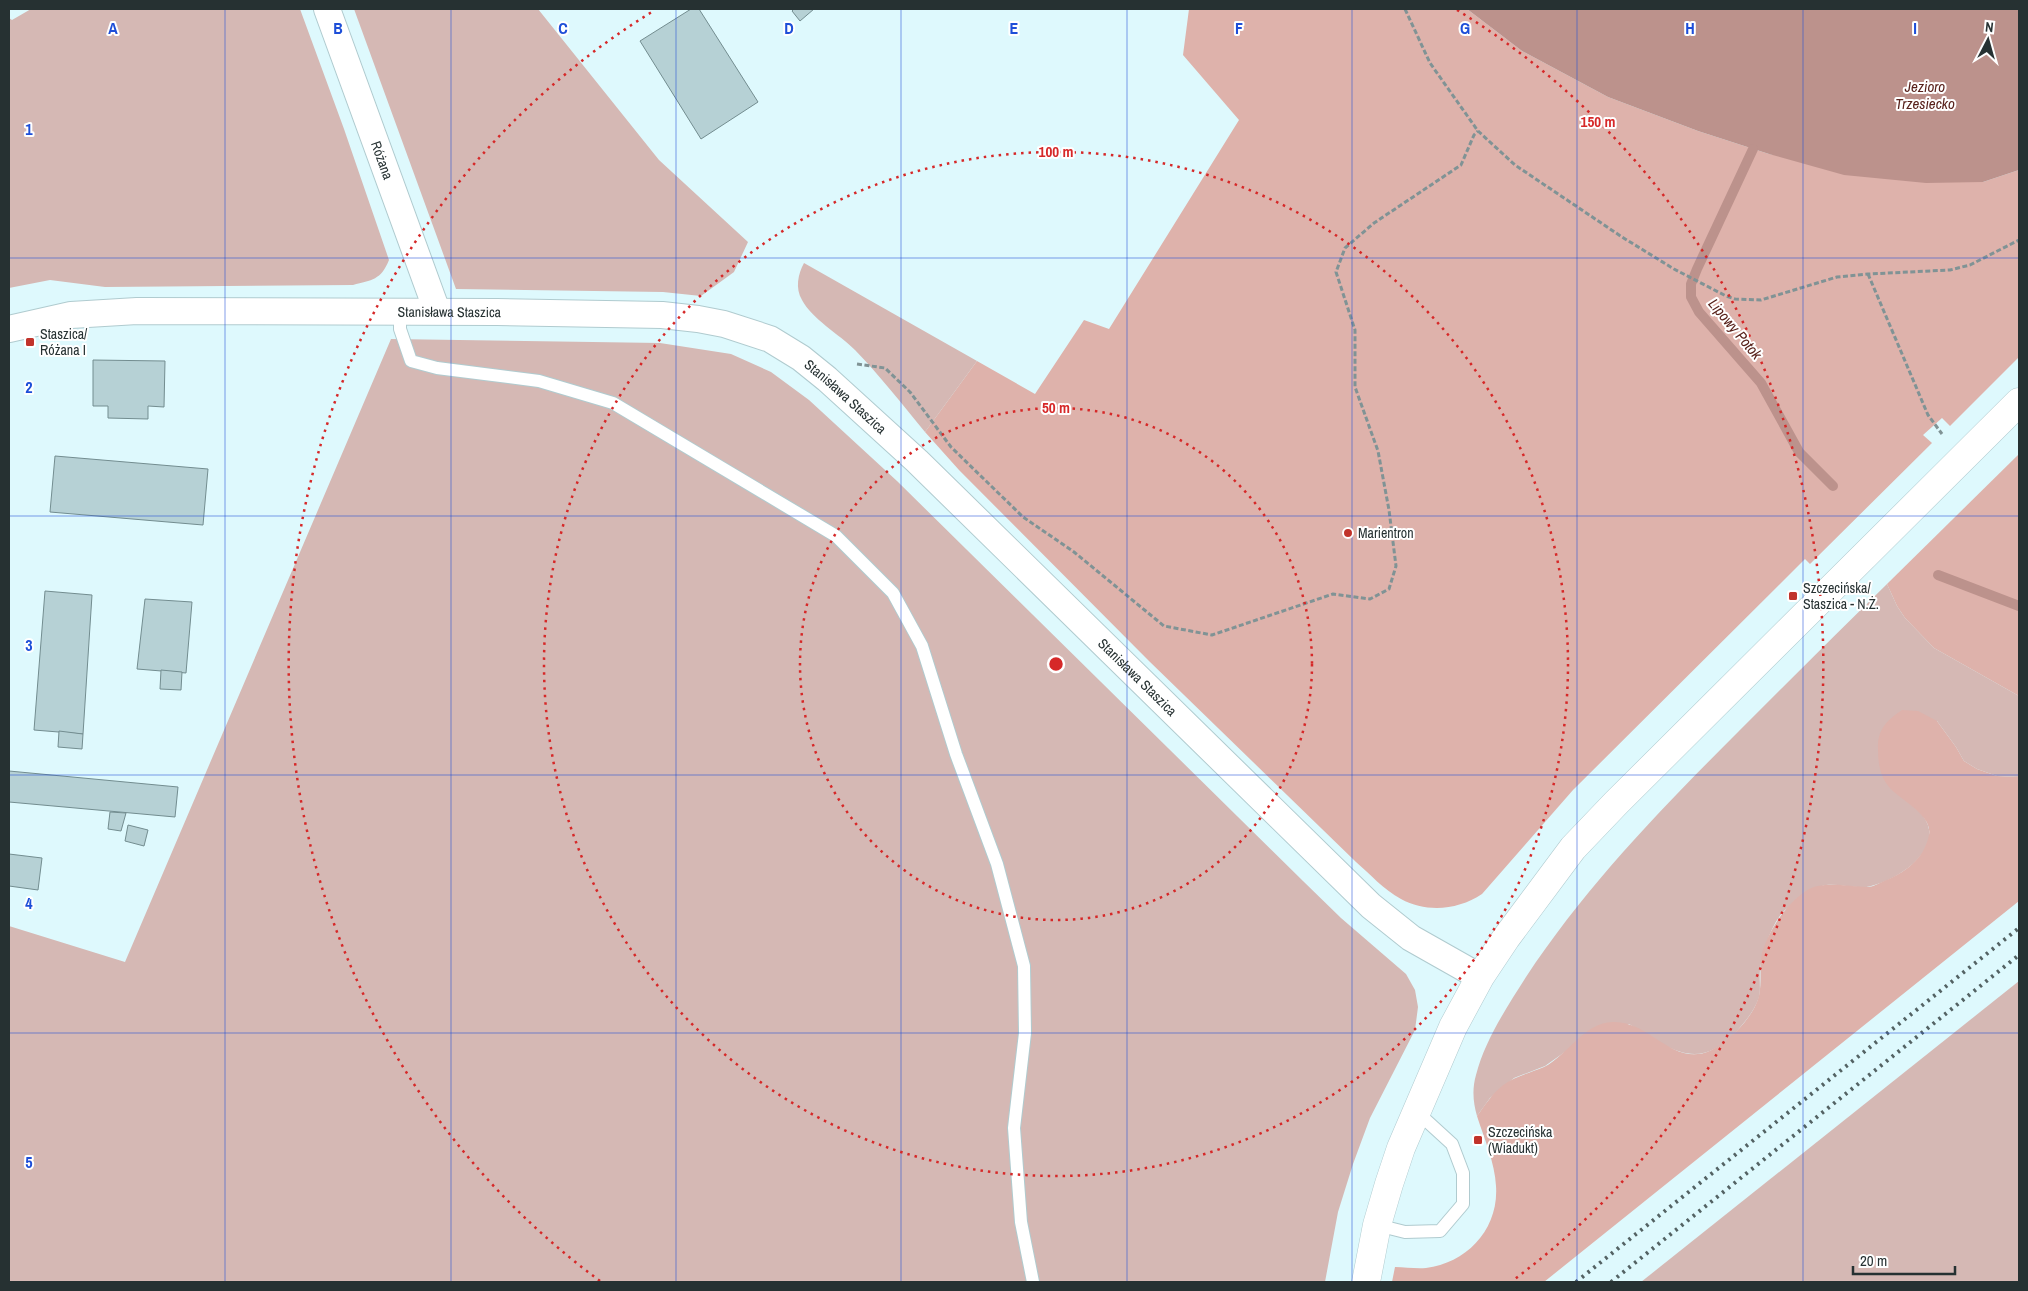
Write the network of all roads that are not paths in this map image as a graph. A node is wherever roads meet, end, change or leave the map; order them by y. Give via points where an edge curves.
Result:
1 (327, 9) edge
2 (400, 311) junction
3 (437, 311) junction
4 (9, 329) edge
5 (2019, 402) edge
6 (1480, 978) junction
7 (1417, 1112) junction
8 (1377, 1225) junction
9 (1033, 1282) edge
10 (1366, 1282) edge

1 - 3 street, Różana
2 - 3 street, Stanisława Staszica
2 - 4 street, Stanisława Staszica via 102,312
2 - 9 lane via 400,329 411,361 437,368 539,381 613,403 836,536 893,593 922,646 956,754 998,864 1024,966 1025,1033 1014,1128 1021,1222
3 - 6 street, Stanisława Staszica via 671,316 738,328 785,347 828,379 917,461 1371,906 1411,938
5 - 6 street via 1955,448 1572,848
6 - 7 street via 1449,1036
7 - 8 street via 1401,1148
7 - 8 lane via 1452,1144 1463,1173 1463,1204 1440,1231 1405,1232
8 - 10 street

